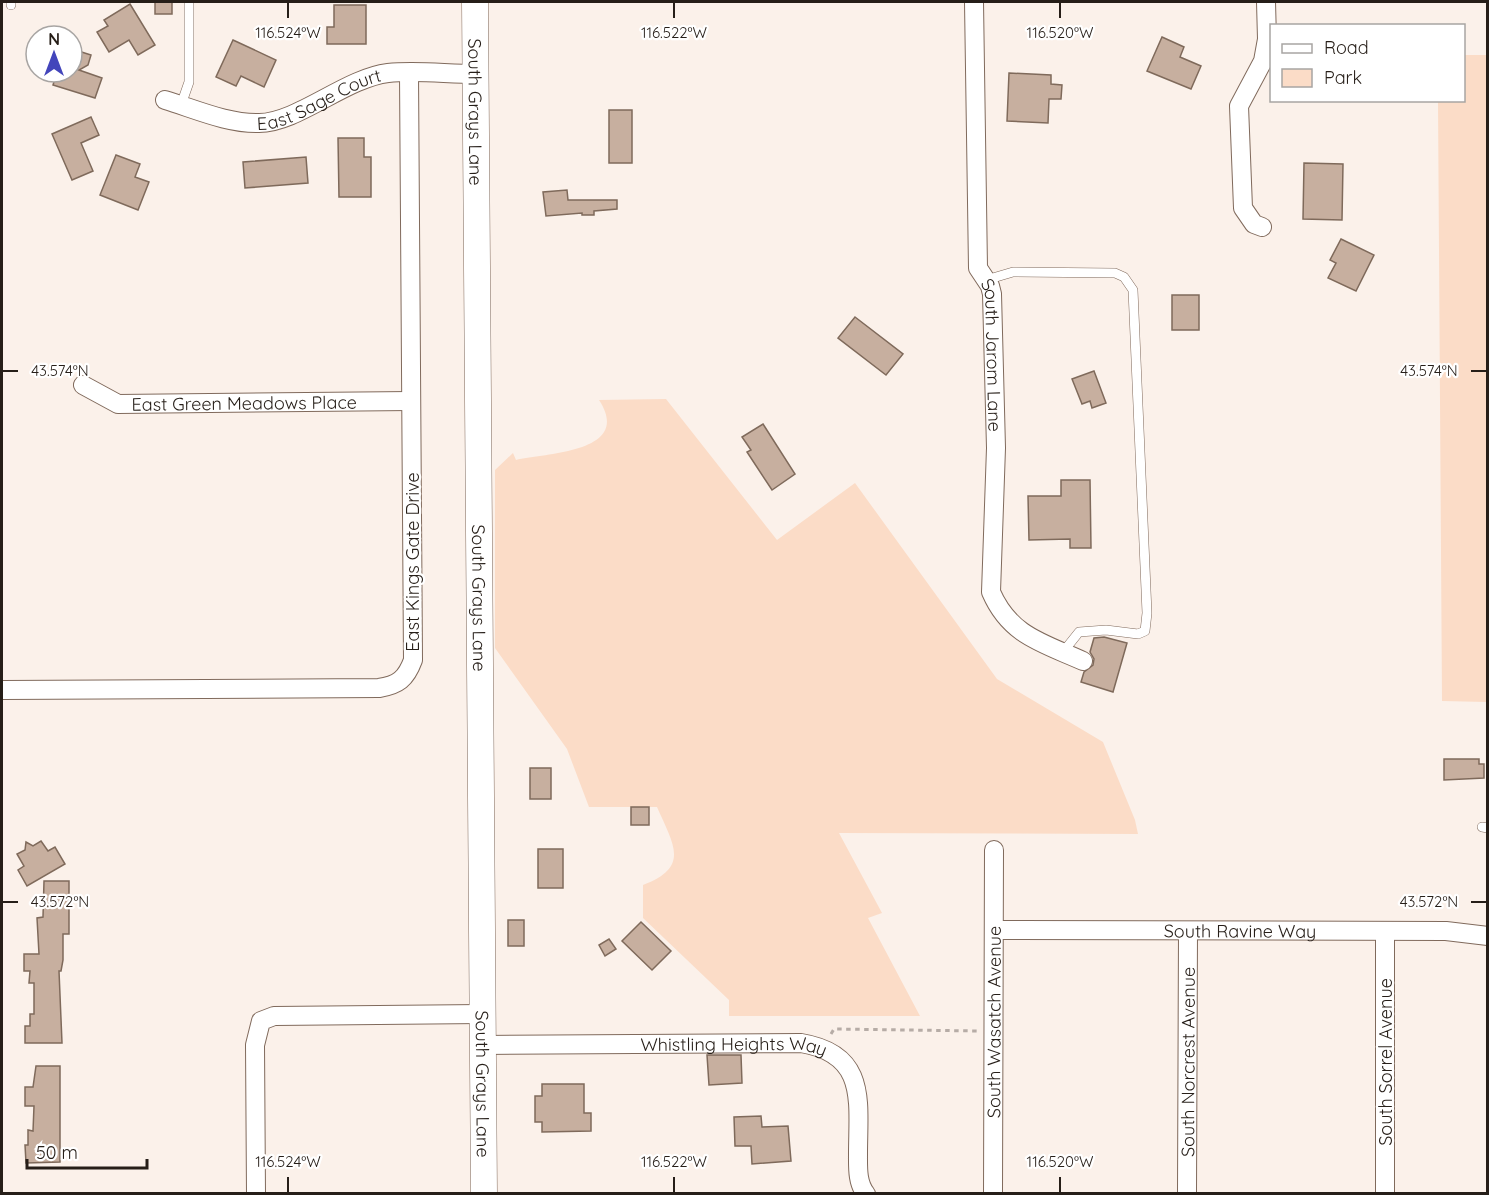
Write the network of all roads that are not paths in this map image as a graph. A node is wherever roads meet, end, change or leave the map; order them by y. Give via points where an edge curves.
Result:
1 (189, 2) edge
2 (475, 2) edge
3 (974, 2) edge
4 (1266, 2) edge
5 (409, 74) junction
6 (476, 74) junction
7 (173, 103) joint
8 (1262, 226) dead end
9 (986, 280) junction
10 (83, 385) dead end
11 (411, 401) junction
12 (1063, 652) junction
13 (1083, 661) dead end
14 (2, 690) edge
15 (994, 850) dead end
16 (994, 930) junction
17 (1188, 931) junction
18 (1385, 931) junction
19 (1488, 936) edge
20 (482, 1014) junction
21 (482, 1045) junction
22 (256, 1194) edge
23 (484, 1194) edge
24 (866, 1194) edge
25 (993, 1194) edge
26 (1187, 1194) edge
27 (1385, 1194) edge

1 - 7 lane via 189,82
2 - 6 street, South Grays Lane
3 - 9 street, South Jarom Lane via 978,268
4 - 8 street via 1263,61 1239,106 1243,208 1254,224
5 - 6 street, East Sage Court
5 - 7 street, East Sage Court via 387,73 357,82 280,118 260,123 223,118
5 - 11 street, East Kings Gate Drive
6 - 20 street, South Grays Lane
9 - 12 street, South Jarom Lane via 992,294 996,448 991,592 1000,613 1022,633
9 - 12 lane via 1013,272 1115,273 1124,277 1133,290 1145,631 1079,632
10 - 11 street, East Green Meadows Place via 118,404
11 - 14 street, East Kings Gate Drive via 413,660 408,674 396,685
12 - 13 street, South Jarom Lane
15 - 16 street, South Wasatch Avenue
16 - 17 street, South Ravine Way
16 - 25 street, South Wasatch Avenue
17 - 18 street, South Ravine Way
17 - 26 street, South Norcrest Avenue
18 - 19 street, South Ravine Way
18 - 27 street, South Sorrel Avenue
20 - 21 street, South Grays Lane
20 - 22 street via 274,1016 261,1021 255,1045
21 - 23 street, South Grays Lane
21 - 24 street, Whistling Heights Way via 801,1043 823,1049 848,1068 857,1083 859,1178

